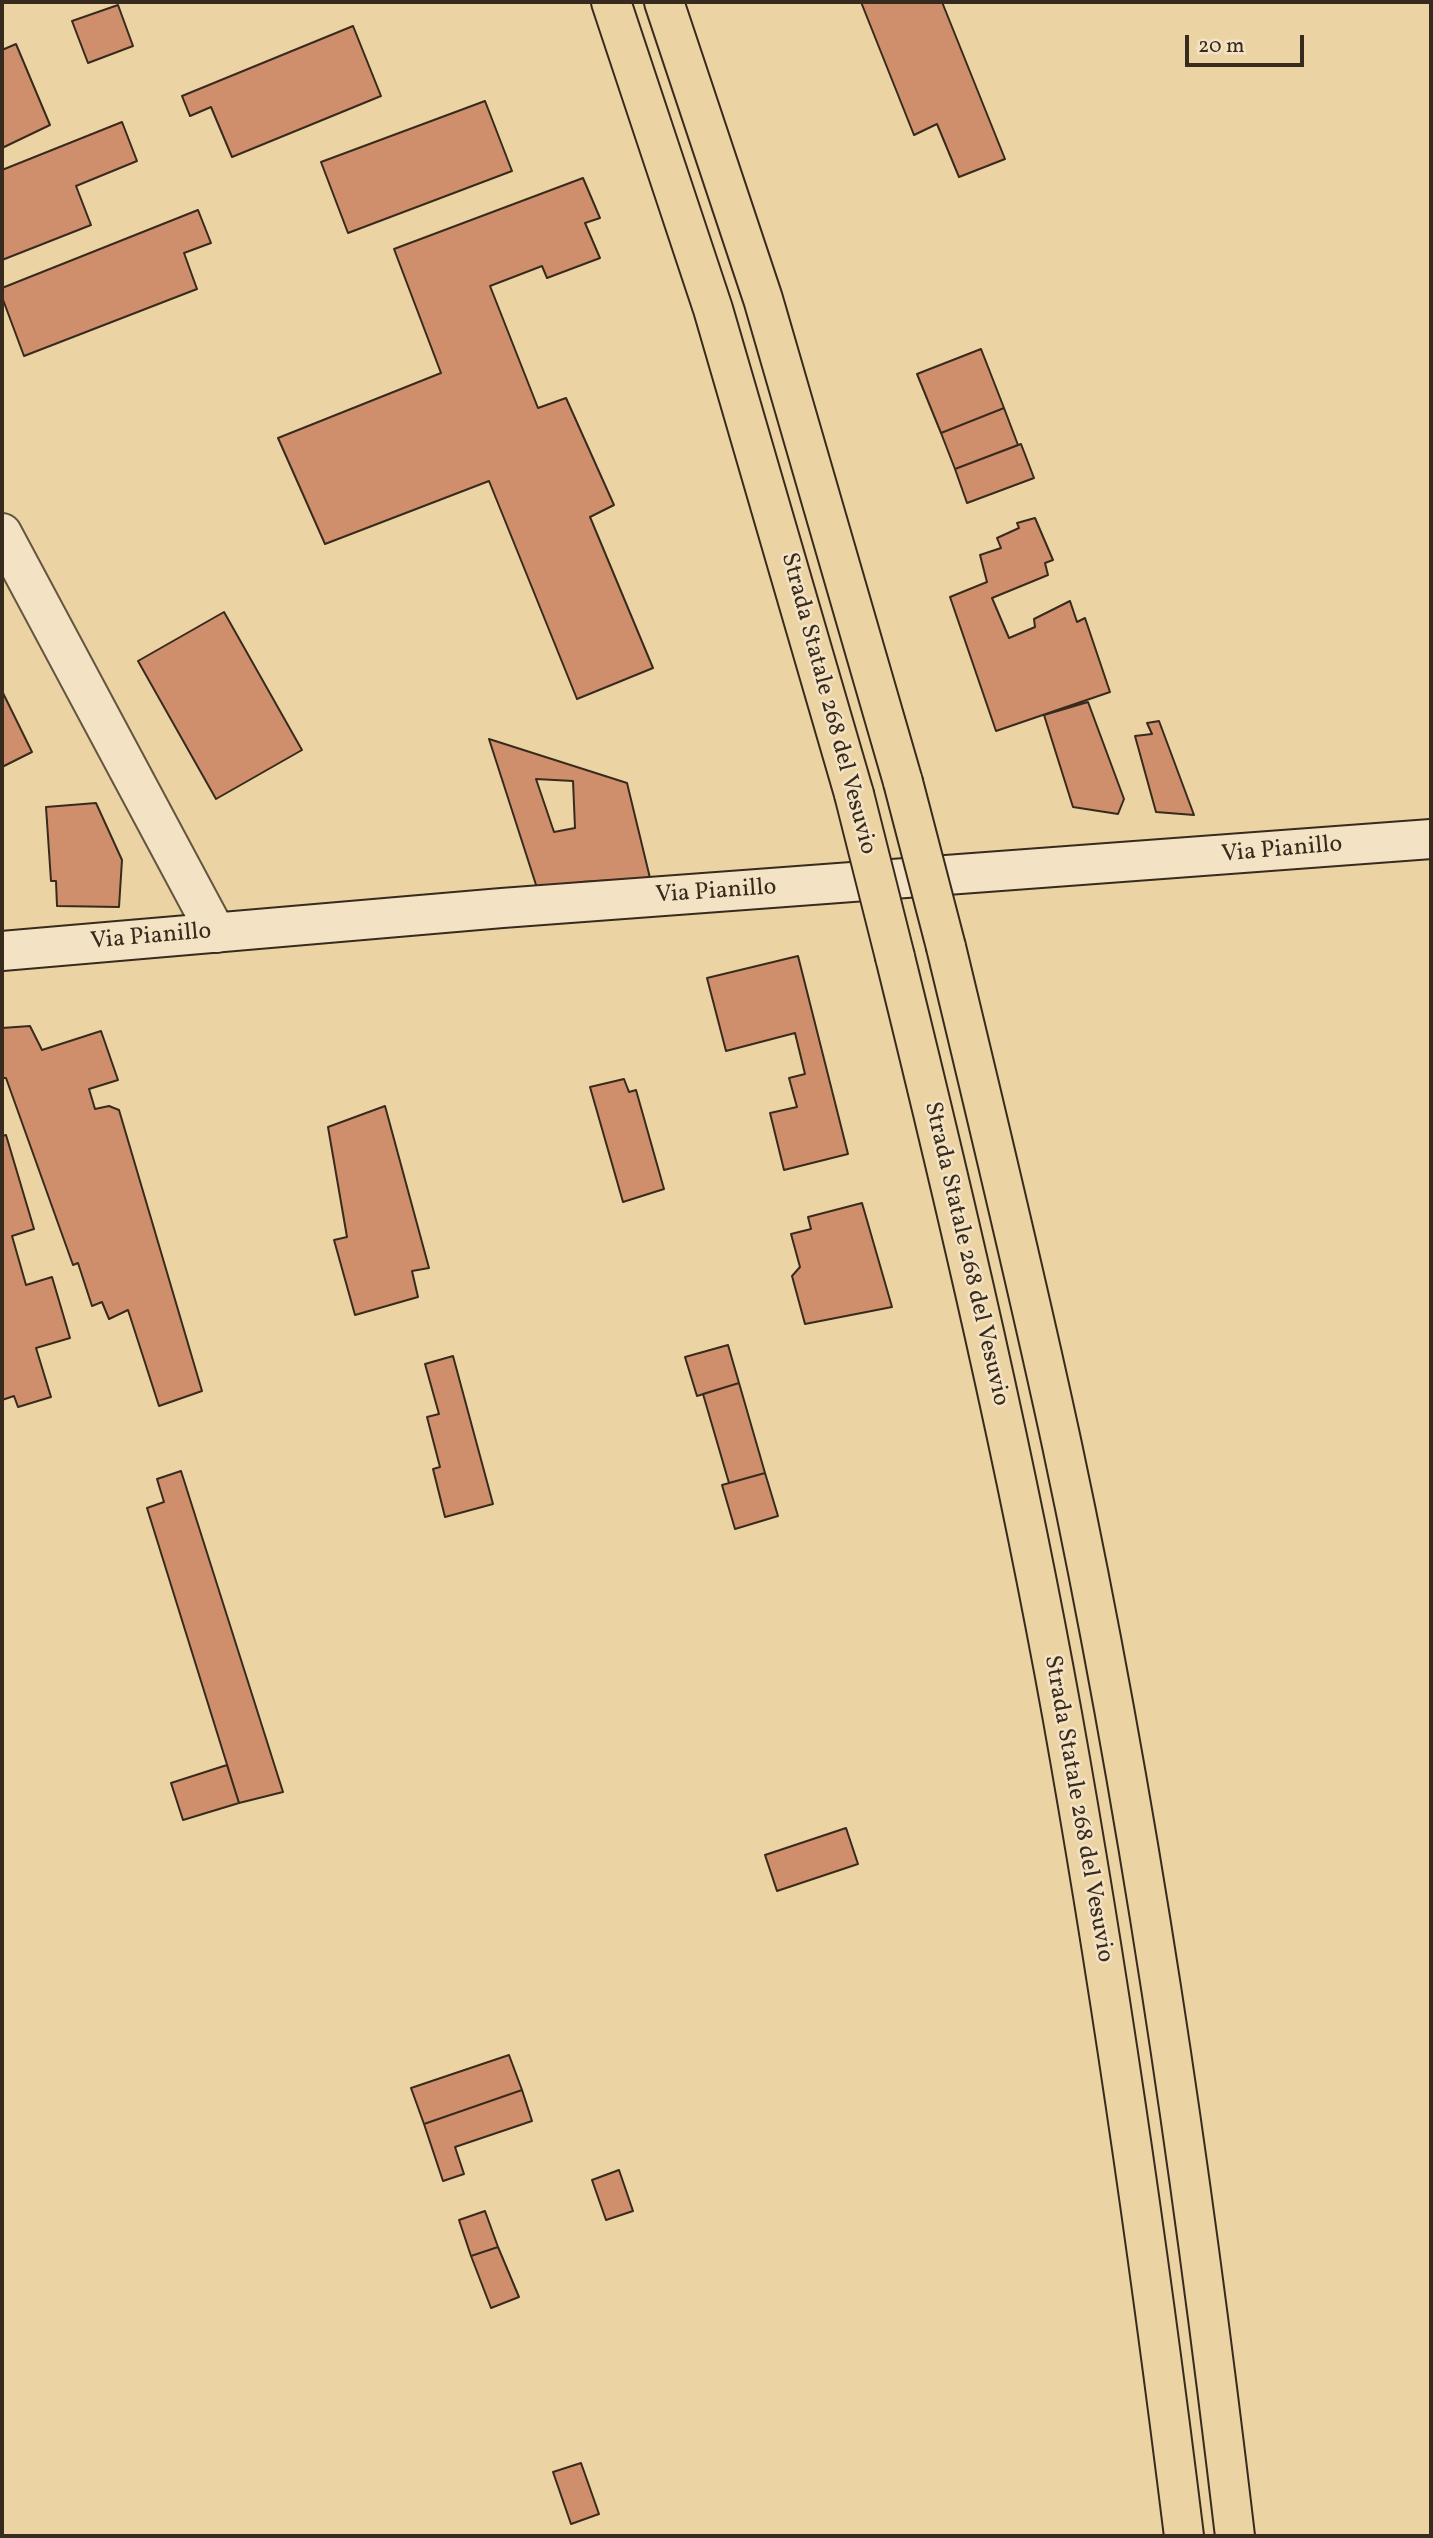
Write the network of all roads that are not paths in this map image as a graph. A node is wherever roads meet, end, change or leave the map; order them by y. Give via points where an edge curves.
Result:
1 (611, 2) edge
2 (664, 2) edge
3 (2, 533) edge
4 (1431, 839) edge
5 (216, 933) junction
6 (2, 951) edge
7 (1184, 2536) edge
8 (1235, 2536) edge

1 - 7 highway, Strada Statale 268 del Vesuvio, bridge via 717,322 854,794 953,1192 1062,1713 1118,2046
2 - 8 highway, Strada Statale 268 del Vesuvio, bridge via 763,299 903,782 946,947 1062,1448 1170,2039
3 - 5 street
4 - 5 street, Via Pianillo
5 - 6 street, Via Pianillo

